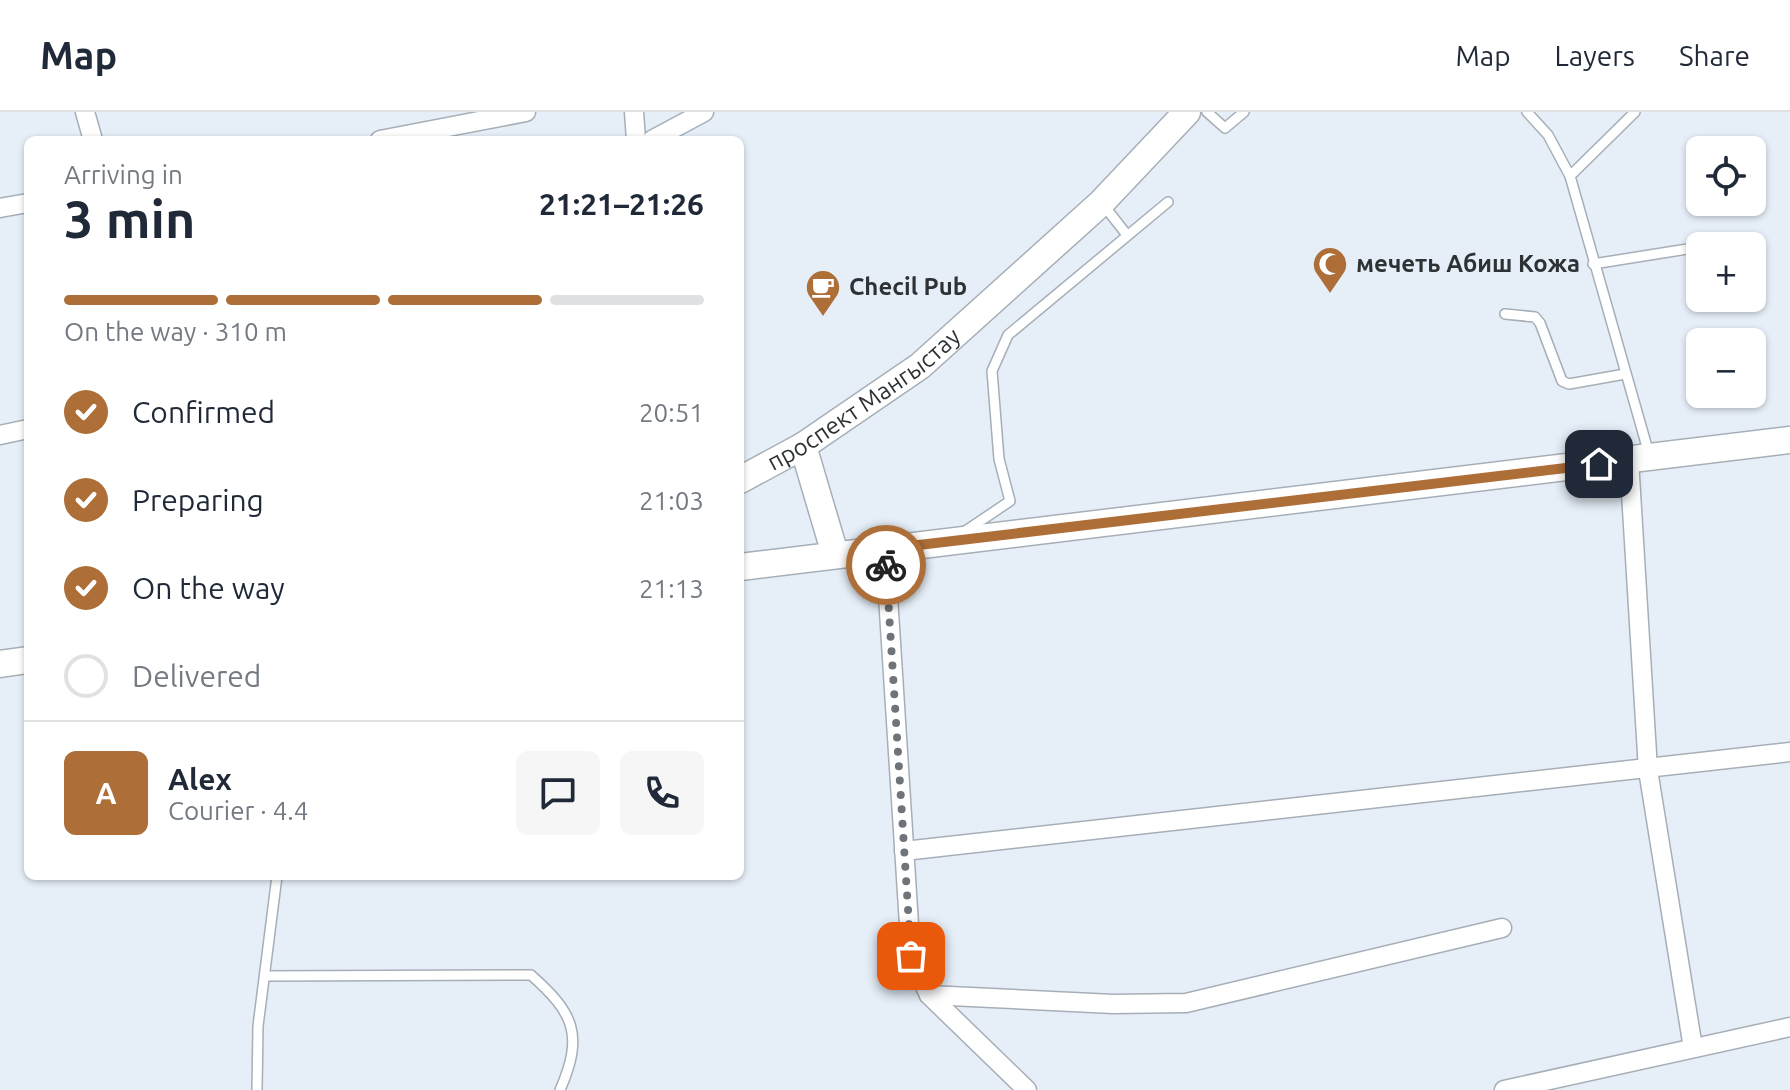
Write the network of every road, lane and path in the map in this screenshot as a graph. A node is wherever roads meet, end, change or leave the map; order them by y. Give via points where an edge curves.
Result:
1 (85, 112) edge
2 (526, 112) edge
3 (634, 112) edge
4 (704, 112) edge
5 (1187, 112) edge
6 (1207, 112) edge
7 (1244, 112) edge
8 (1527, 112) edge
9 (1635, 112) edge
10 (92, 136) edge
11 (401, 136) edge
12 (636, 136) edge
13 (659, 136) edge
14 (1570, 176) junction
15 (1168, 202) dead end
16 (1101, 203) junction
17 (24, 204) edge
18 (0, 208) edge
19 (1127, 235) junction
20 (1686, 249) edge
21 (1593, 264) junction
22 (1505, 314) dead end
23 (1625, 374) junction
24 (24, 430) edge
25 (0, 435) edge
26 (1790, 440) edge
27 (803, 446) junction
28 (1640, 458) junction
29 (744, 478) edge
30 (951, 541) junction
31 (885, 549) junction
32 (835, 554) junction
33 (744, 566) edge
34 (24, 661) edge
35 (0, 664) edge
36 (1790, 752) edge
37 (1648, 770) junction
38 (904, 851) junction
39 (277, 880) edge
40 (1502, 928) dead end
41 (265, 976) junction
42 (929, 995) junction
43 (1790, 1027) edge
44 (1693, 1048) junction
45 (257, 1090) edge
46 (560, 1090) edge
47 (1027, 1090) edge
48 (1504, 1090) edge

1 - 10 street
2 - 11 street
3 - 12 street
4 - 13 street
5 - 16 main road, проспект Мангыстау
6 - 7 lane via 1225,128
8 - 14 lane via 1548,135
9 - 14 lane
14 - 21 lane
15 - 19 lane
16 - 19 lane
16 - 27 main road, проспект Мангыстау via 920,366
17 - 18 street
19 - 30 lane via 1008,335 992,371 999,459 1010,501
20 - 21 lane
21 - 23 lane
22 - 23 lane via 1535,317 1562,381
23 - 28 lane
24 - 25 street
26 - 28 main road
27 - 29 main road, проспект Мангыстау
27 - 32 main road
28 - 30 main road
28 - 37 street
30 - 31 main road
31 - 32 main road
31 - 38 street
32 - 33 main road
34 - 35 main road
36 - 37 street
37 - 38 street
37 - 44 street
38 - 42 street via 911,956
39 - 41 lane
40 - 42 street via 1186,1003
41 - 45 lane
41 - 46 lane via 531,975 557,998 572,1023 572,1064
42 - 47 street
43 - 44 street
44 - 48 street

